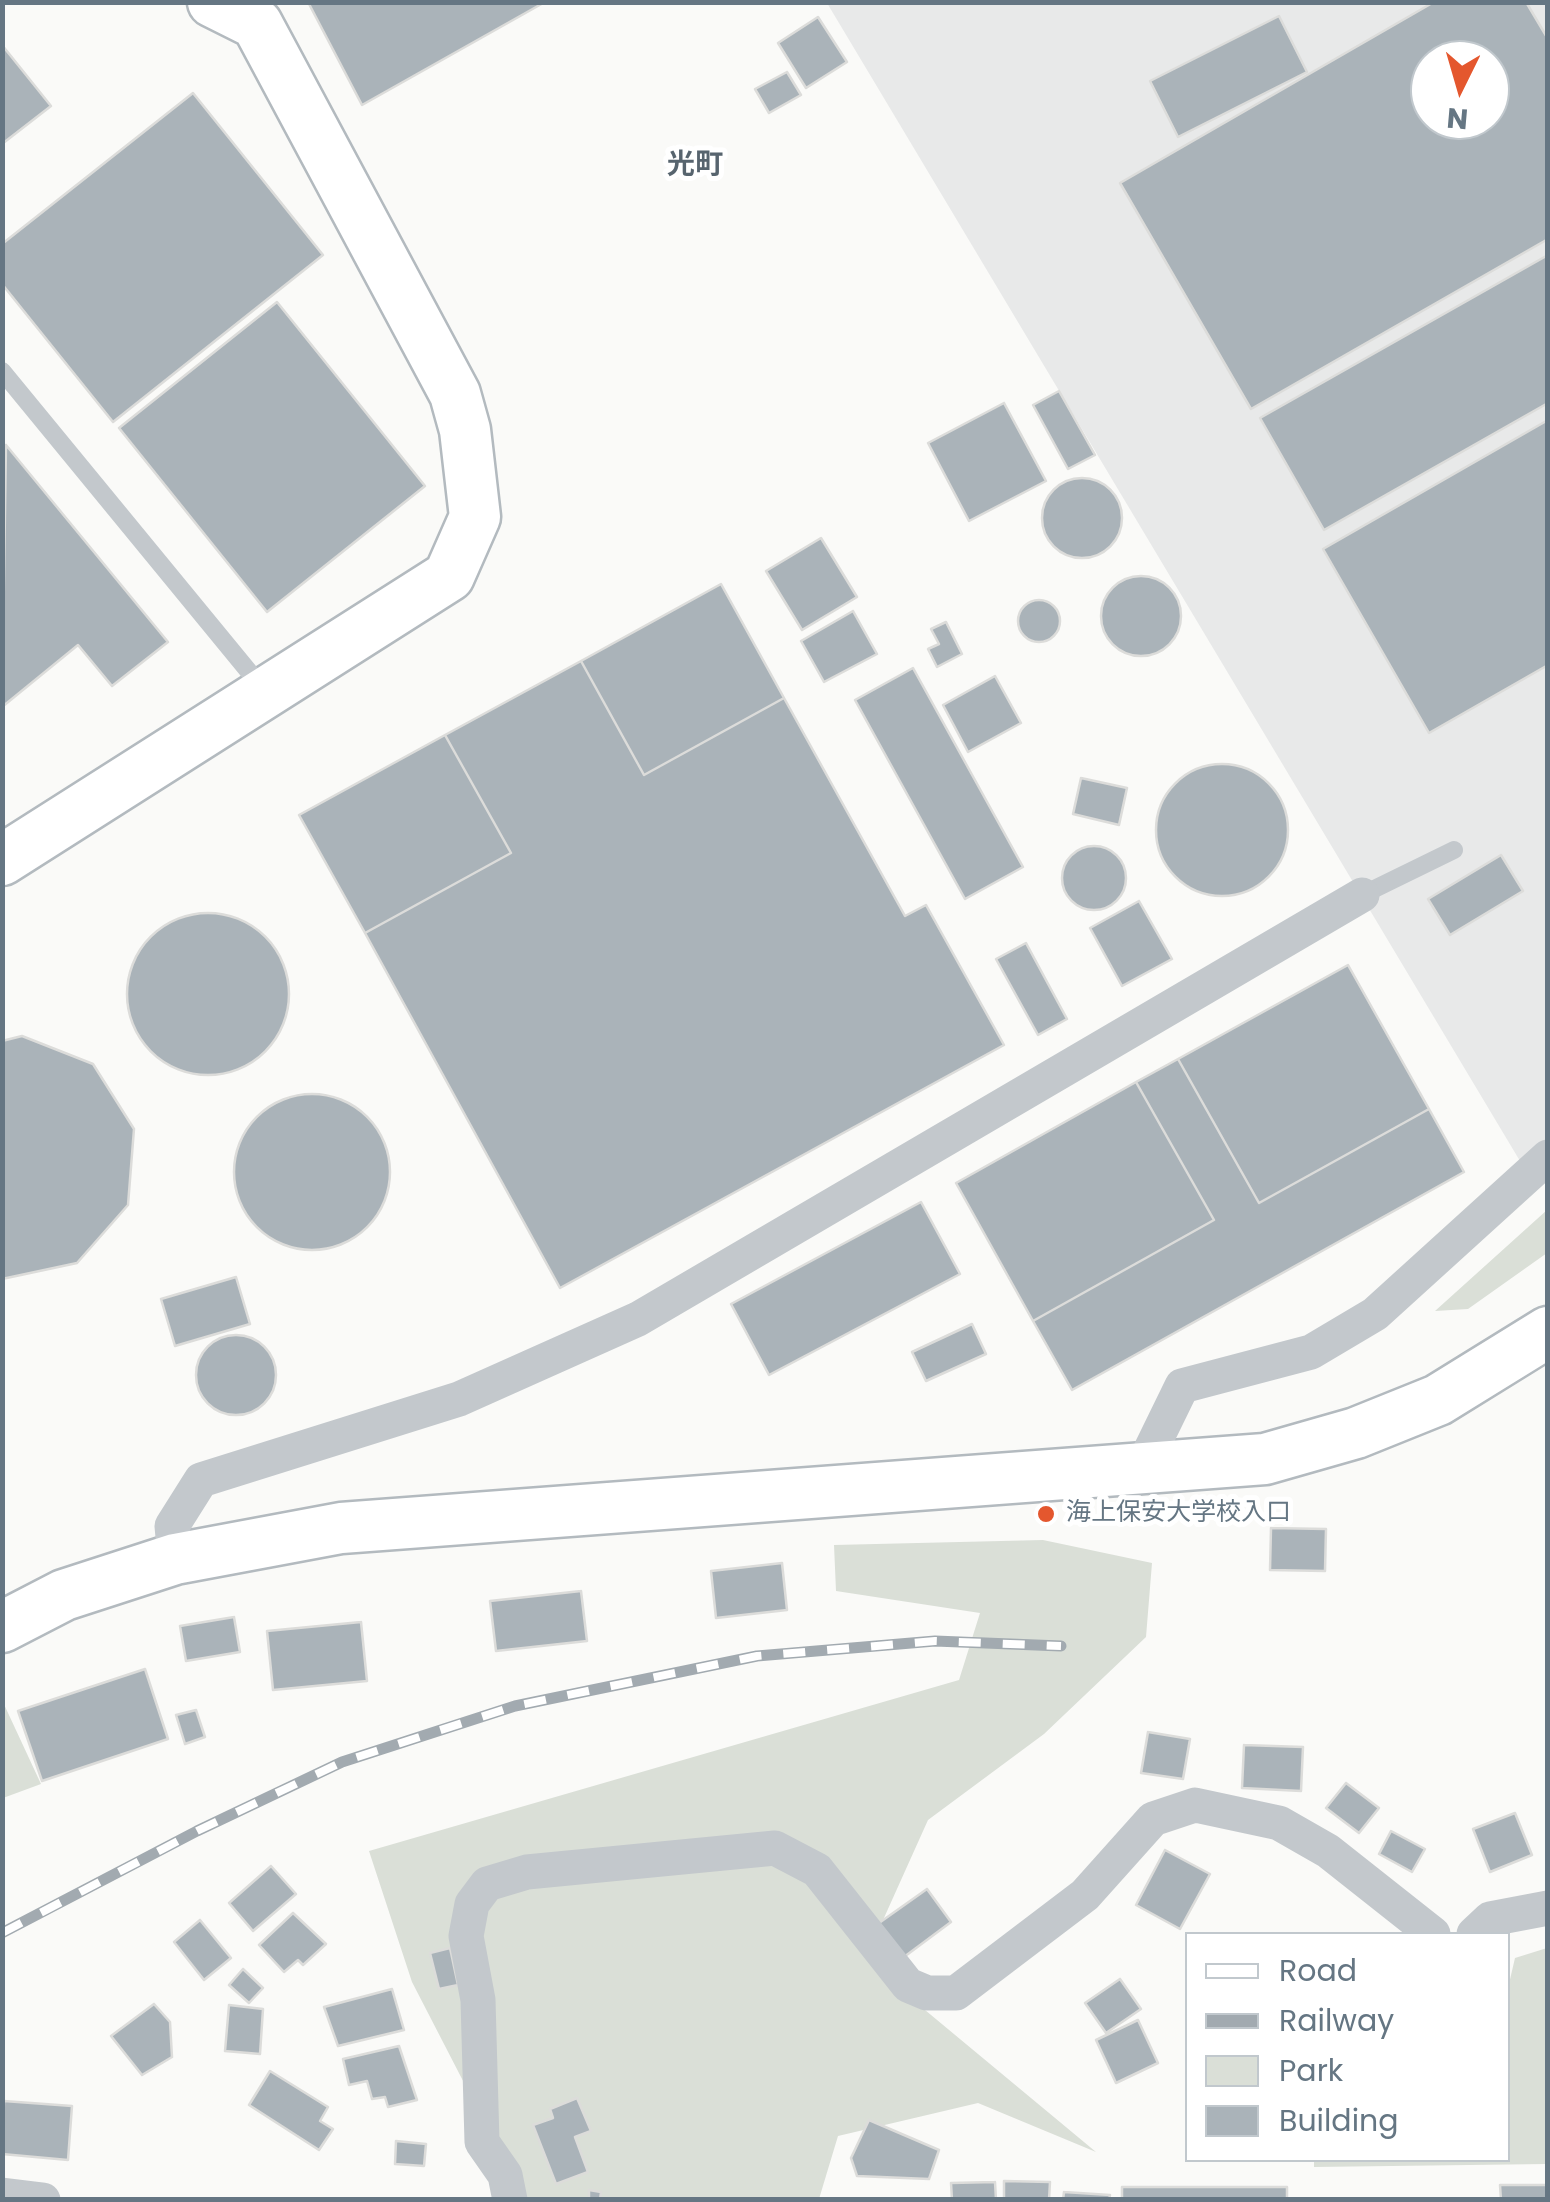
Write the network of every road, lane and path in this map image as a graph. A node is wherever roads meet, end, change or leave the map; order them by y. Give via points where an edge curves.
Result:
1 (213, 2) edge
2 (2, 371) edge
3 (18, 390) junction
4 (2, 402) edge
5 (264, 690) junction
6 (1454, 850) dead end
7 (2, 860) edge
8 (1362, 894) joint
9 (1548, 1157) edge
10 (1548, 1332) edge
11 (1140, 1470) junction
12 (175, 1559) junction
13 (2, 1627) edge
14 (1548, 1908) edge
15 (1430, 1932) edge
16 (1476, 1932) edge
17 (2, 2195) edge
18 (44, 2200) edge
19 (510, 2200) edge

1 - 5 street via 256,24 455,394 476,517 449,576
2 - 3 lane
3 - 4 lane
3 - 5 lane
5 - 7 street
6 - 8 lane
8 - 12 street via 638,1319 460,1398 200,1480 172,1526
9 - 11 street via 1375,1314 1311,1352 1182,1386
10 - 11 street via 1438,1400 1356,1433 1265,1459
11 - 12 street via 360,1527
12 - 13 street via 64,1595
14 - 16 street via 1490,1919
15 - 19 street via 1328,1851 1279,1823 1194,1805 1154,1819 1084,1894 956,1992 927,1993 908,1985 817,1870 775,1848 527,1872 487,1884 472,1904 466,1936 478,2000 482,2142 504,2174
17 - 18 street

